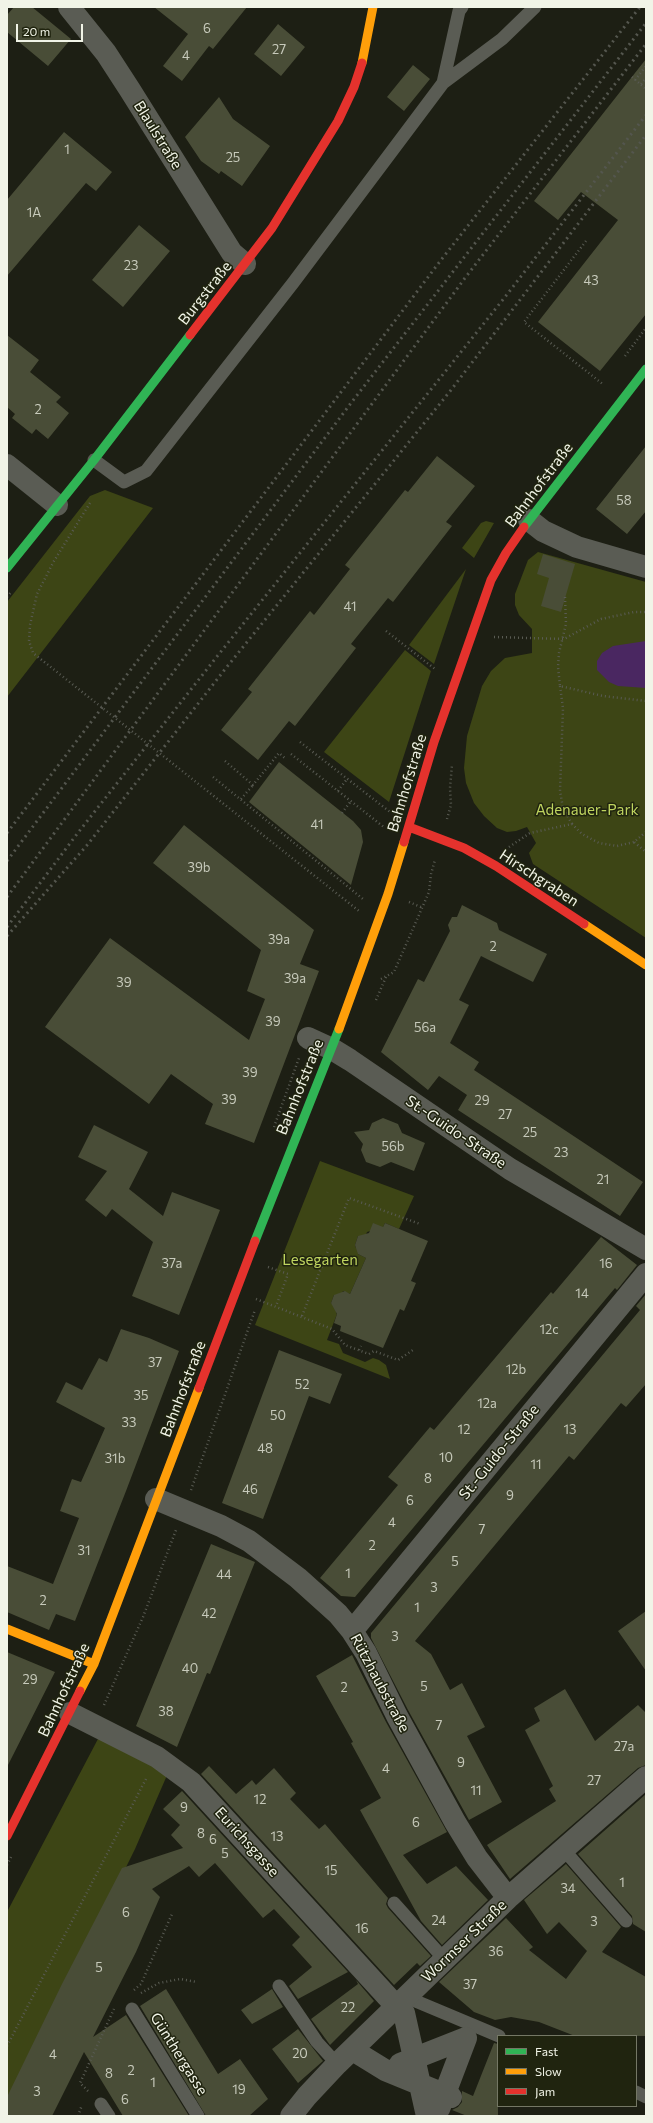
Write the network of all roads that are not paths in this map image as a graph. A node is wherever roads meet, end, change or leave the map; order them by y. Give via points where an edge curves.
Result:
1 (69, 7) edge
2 (373, 7) edge
3 (535, 7) edge
4 (459, 8) edge
5 (444, 84) junction
6 (245, 264) junction
7 (646, 369) edge
8 (94, 460) junction
9 (7, 465) edge
10 (57, 506) junction
11 (529, 520) junction
12 (646, 567) edge
13 (7, 568) edge
14 (409, 827) junction
15 (646, 965) edge
16 (308, 1038) dead end
17 (332, 1049) junction
18 (646, 1249) edge
19 (646, 1274) edge
20 (156, 1499) junction
21 (7, 1629) edge
22 (352, 1631) junction
23 (94, 1664) junction
24 (70, 1713) junction
25 (646, 1777) edge
26 (7, 1836) edge
27 (564, 1850) junction
28 (508, 1898) junction
29 (394, 1904) dead end
30 (626, 1921) dead end
31 (445, 1960) junction
32 (279, 1986) dead end
33 (402, 2005) junction
34 (132, 2009) dead end
35 (497, 2035) edge
36 (359, 2054) dead end
37 (414, 2058) junction
38 (337, 2064) junction
39 (385, 2070) junction
40 (420, 2085) junction
41 (637, 2092) edge
42 (447, 2096) junction
43 (646, 2097) edge
44 (101, 2104) dead end
45 (427, 2114) edge
46 (109, 2116) edge
47 (198, 2116) edge
48 (291, 2116) edge

1 - 6 street, Blaulstraße via 106,53 232,253
2 - 6 main road, Burgstraße via 362,62 354,87 338,121 272,228
3 - 5 lane via 502,39
4 - 5 lane
5 - 8 lane via 146,471 124,482
6 - 8 main road, Burgstraße
7 - 11 main road, Bahnhofstraße
8 - 10 main road, Burgstraße
9 - 10 street
10 - 13 main road, Burgstraße
11 - 12 street via 543,531 577,547
11 - 14 main road, Bahnhofstraße via 491,580 438,728
14 - 15 main road, Hirschgraben via 464,848 496,866
14 - 17 main road, Bahnhofstraße
16 - 17 street, St.-Guido-Straße
17 - 18 street, St.-Guido-Straße via 510,1169
17 - 20 main road, Bahnhofstraße via 274,1190
19 - 22 street, St.-Guido-Straße
20 - 22 street, Rützhaubstraße via 184,1509 248,1540 272,1557 338,1614
20 - 23 main road, Bahnhofstraße
21 - 23 main road
22 - 28 street, Rützhaubstraße via 476,1858
23 - 24 main road, Bahnhofstraße
24 - 26 main road, Bahnhofstraße
24 - 33 street, Eurichsgasse via 156,1757 191,1782
25 - 27 street, Wormser Straße
27 - 28 street, Wormser Straße
27 - 30 lane
28 - 31 street, Wormser Straße
29 - 31 lane
31 - 33 street, Wormser Straße
32 - 38 lane via 318,2042
33 - 35 lane
33 - 37 street
33 - 38 street, Wormser Straße
34 - 47 lane, Günthergasse
36 - 39 street
37 - 39 street
37 - 40 street
37 - 42 street via 466,2038
38 - 48 street, Wormser Straße
39 - 40 street
40 - 42 street
40 - 45 street
41 - 43 lane
42 - 45 street
44 - 46 lane

